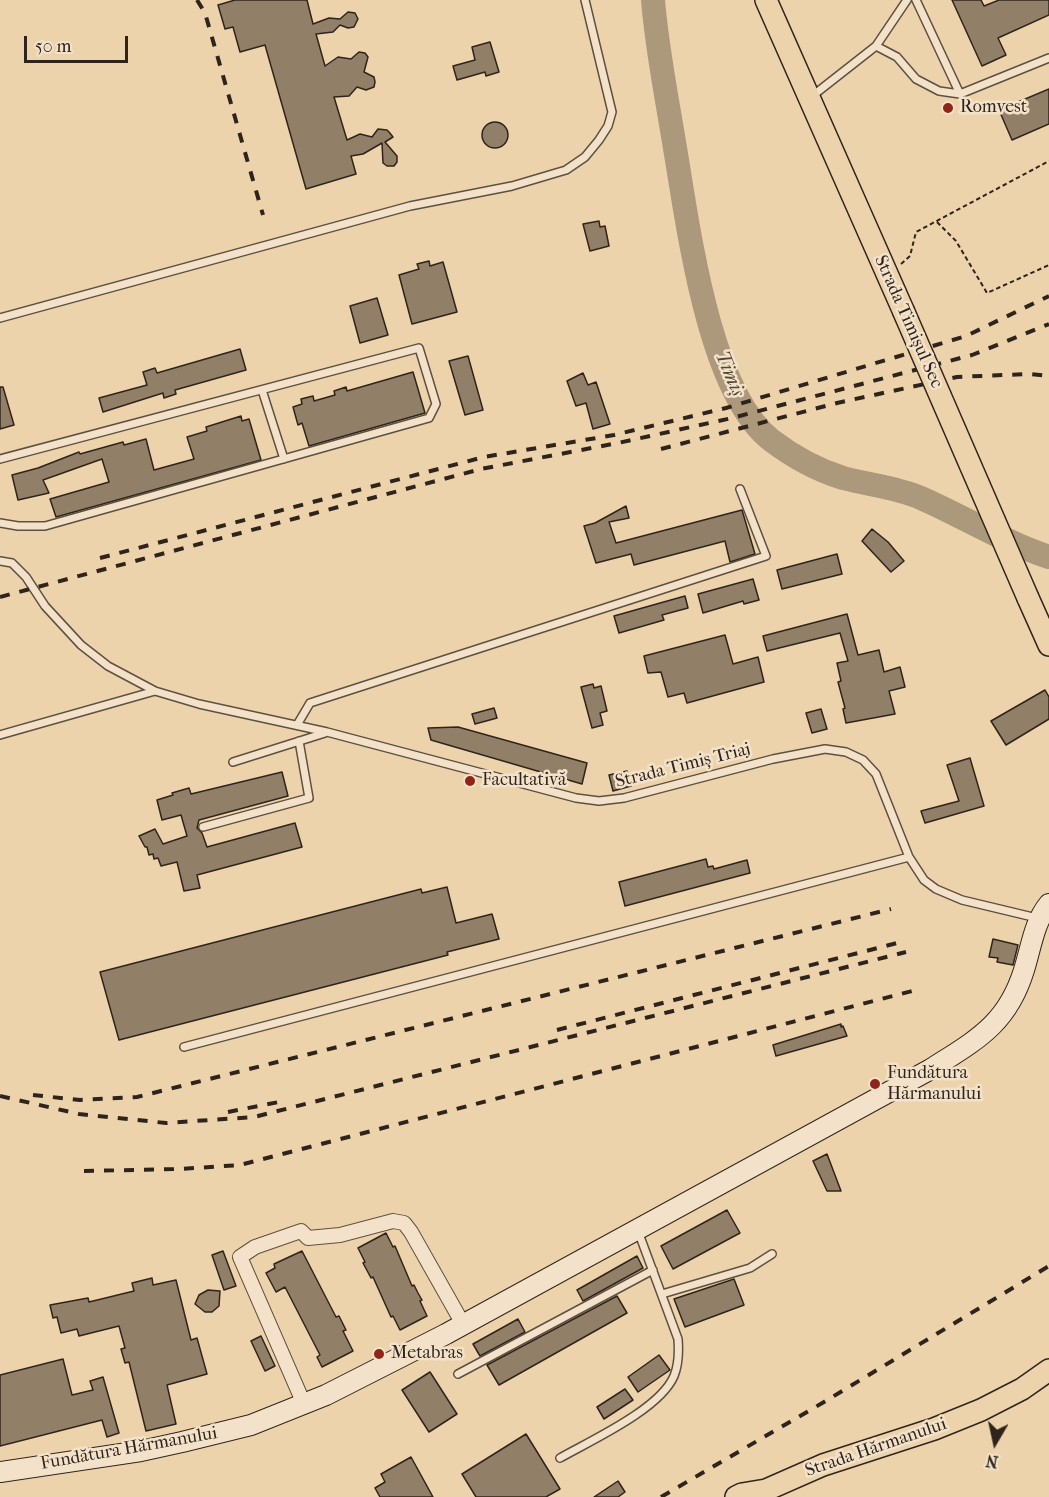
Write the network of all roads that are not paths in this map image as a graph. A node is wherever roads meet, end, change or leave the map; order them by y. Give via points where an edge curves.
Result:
1 (585, 0) edge
2 (766, 0) edge
3 (907, 0) edge
4 (916, 0) edge
5 (876, 46) junction
6 (1049, 58) edge
7 (960, 94) junction
8 (809, 99) junction
9 (0, 318) edge
10 (262, 390) junction
11 (0, 459) edge
12 (284, 459) junction
13 (740, 489) dead end
14 (0, 523) edge
15 (0, 561) edge
16 (1049, 645) edge
17 (155, 691) junction
18 (297, 725) junction
19 (327, 732) junction
20 (0, 735) edge
21 (299, 741) junction
22 (232, 762) dead end
23 (203, 827) dead end
24 (909, 856) junction
25 (1044, 911) edge
26 (184, 1047) dead end
27 (637, 1228) junction
28 (772, 1254) dead end
29 (653, 1270) junction
30 (662, 1294) junction
31 (463, 1324) junction
32 (1049, 1370) edge
33 (458, 1374) dead end
34 (304, 1404) junction
35 (560, 1458) dead end
36 (0, 1472) edge
37 (763, 1494) edge
38 (736, 1497) edge

1 - 9 lane via 612,112 599,141 566,170 512,186 410,206
2 - 8 main road, Strada Timișul Sec
3 - 5 lane
4 - 7 lane
5 - 7 lane via 897,57 916,79 939,91
5 - 8 lane
6 - 7 lane
8 - 16 main road, Strada Timișul Sec, bridge
10 - 11 lane
10 - 12 lane
10 - 12 lane via 419,348 436,404 429,418
12 - 14 lane via 45,526
13 - 18 lane via 766,556 310,703
15 - 17 lane, Strada Timiș Triaj via 12,563 26,577 45,606 81,645 108,666
17 - 18 lane, Strada Timiș Triaj
17 - 20 lane
18 - 19 lane, Strada Timiș Triaj
19 - 21 lane
19 - 24 lane, Strada Timiș Triaj via 599,801 773,759 825,749 846,752 863,760 876,774
21 - 22 lane
21 - 23 lane via 309,798
24 - 25 lane, Strada Timiș Triaj via 924,880 962,900
24 - 26 lane
25 - 27 main road, Fundătura Hărmanului via 1016,994 1004,1014 985,1033 931,1069
27 - 29 lane
27 - 31 main road, Fundătura Hărmanului
28 - 30 lane via 750,1268
29 - 30 lane
29 - 33 lane
30 - 35 lane via 678,1339 679,1357 666,1390 651,1406
31 - 34 main road, Fundătura Hărmanului
31 - 34 street via 404,1223 393,1221 340,1235 308,1238 302,1231 255,1248 240,1257
32 - 37 main road, Strada Hărmanului via 1022,1389 972,1414 823,1466
34 - 36 main road, Fundătura Hărmanului via 251,1425 182,1442
37 - 38 main road, Strada Hărmanului

